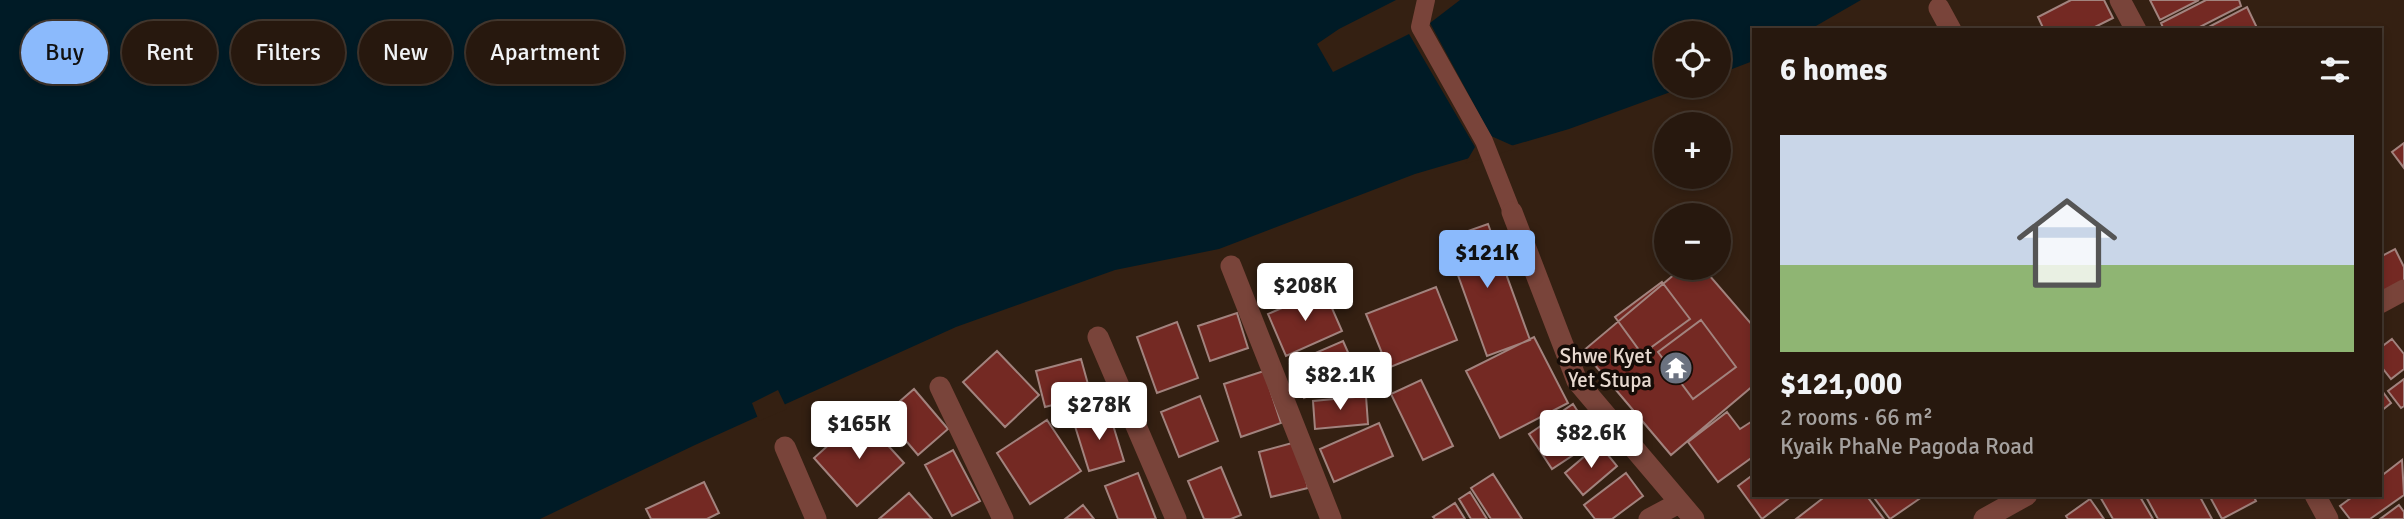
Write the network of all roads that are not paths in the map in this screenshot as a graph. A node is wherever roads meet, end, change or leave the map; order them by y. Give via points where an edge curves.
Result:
1 (1426, 0) edge
2 (2120, 0) edge
3 (1939, 8) dead end
4 (1950, 28) edge
5 (2135, 28) edge
6 (1512, 212) joint
7 (1231, 265) dead end
8 (2404, 290) edge
9 (2382, 302) edge
10 (1098, 337) dead end
11 (940, 387) dead end
12 (785, 447) dead end
13 (2023, 497) edge
14 (2316, 497) edge
15 (1679, 503) junction
16 (816, 519) edge
17 (1003, 519) edge
18 (1176, 519) edge
19 (1331, 519) edge
20 (1649, 519) edge
21 (1694, 519) edge
22 (1984, 519) edge
23 (2328, 519) edge

1 - 6 lane via 1420,27 1484,141
2 - 5 street
3 - 4 street
6 - 15 street via 1577,381
7 - 19 street
8 - 9 street
10 - 18 street
11 - 17 street
12 - 16 street
13 - 22 street
14 - 23 street
15 - 20 street
15 - 21 street

